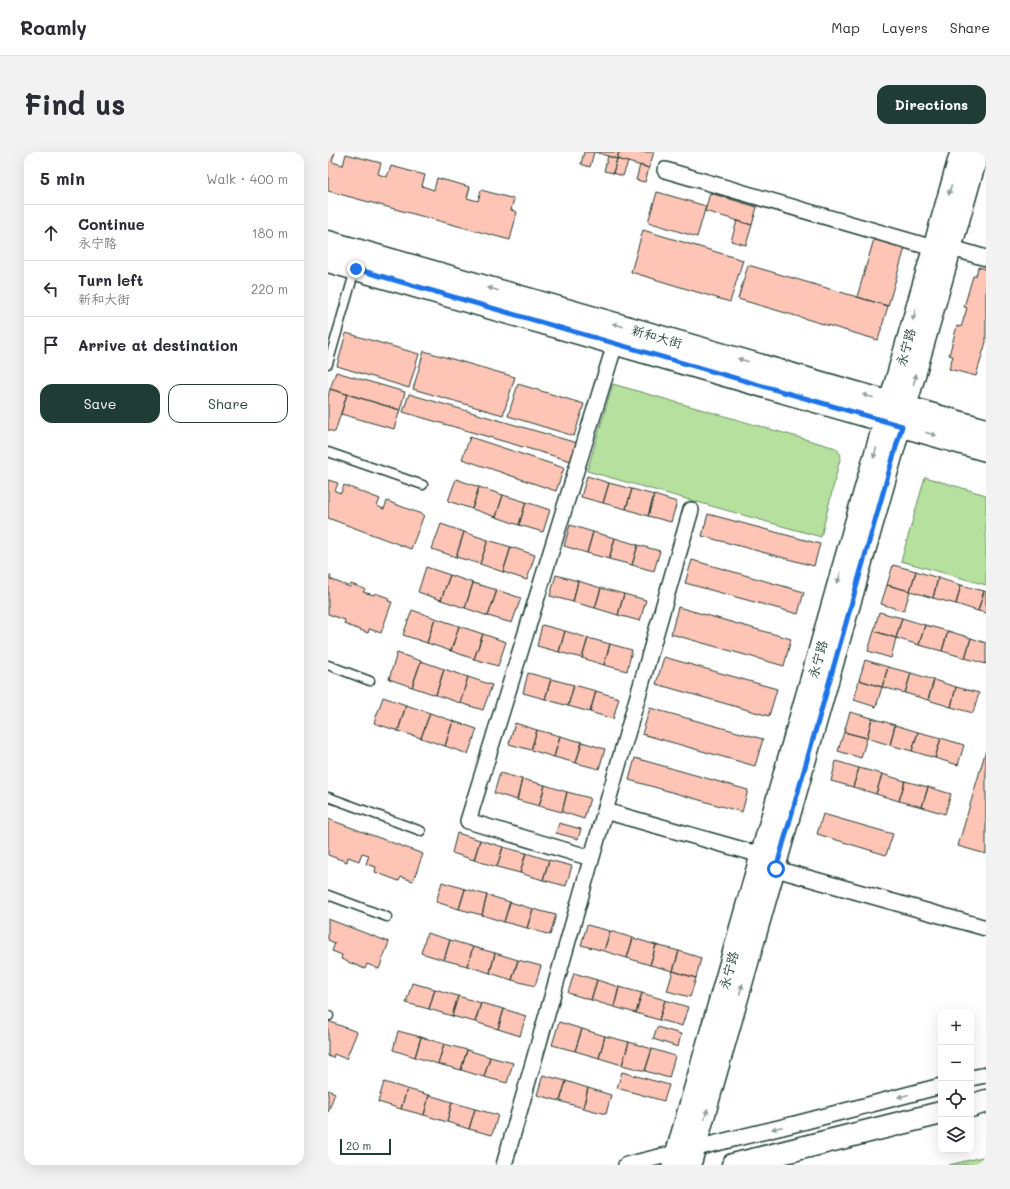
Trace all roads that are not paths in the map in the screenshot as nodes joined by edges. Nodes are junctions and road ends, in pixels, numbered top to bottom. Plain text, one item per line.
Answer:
1 (960, 152) edge
2 (979, 152) edge
3 (665, 170) dead end
4 (328, 242) edge
5 (933, 248) junction
6 (952, 248) junction
7 (986, 258) edge
8 (328, 261) edge
9 (356, 269) junction
10 (615, 344) junction
11 (328, 364) edge
12 (895, 414) junction
13 (986, 430) edge
14 (986, 450) edge
15 (328, 452) edge
16 (423, 485) dead end
17 (691, 510) dead end
18 (328, 665) edge
19 (370, 681) dead end
20 (328, 797) edge
21 (605, 811) junction
22 (421, 831) dead end
23 (761, 855) junction
24 (591, 858) junction
25 (776, 869) junction
26 (328, 895) edge
27 (386, 917) dead end
28 (986, 928) edge
29 (986, 1074) edge
30 (974, 1077) edge
31 (938, 1087) edge
32 (986, 1102) edge
33 (974, 1105) edge
34 (938, 1114) edge
35 (694, 1156) edge
36 (674, 1159) edge
37 (504, 1165) edge
38 (626, 1165) edge
39 (733, 1165) edge

1 -> 5 street, 永宁路
2 - 6 street, 永宁路
3 - 5 street
12 -> 4 main road, 新和大街
5 -> 12 street, 永宁路
6 - 7 street
12 -> 6 street, 永宁路
8 - 9 main road, 新和大街
9 - 10 main road, 新和大街
9 - 11 lane
10 - 12 main road, 新和大街
10 - 24 street
12 - 13 main road, 新和大街
12 -> 14 main road, 新和大街
12 -> 23 street, 永宁路
12 - 25 street, 永宁路
15 - 16 lane
17 - 21 street
18 - 19 lane
20 - 22 lane
21 - 23 street
21 - 24 street
23 - 36 street, 永宁路
24 - 37 street
25 - 28 street
35 -> 25 street, 永宁路
26 - 27 lane
29 - 30 street
31 -> 35 street
32 - 33 main road
34 - 39 main road
35 - 36 street
36 - 38 street

